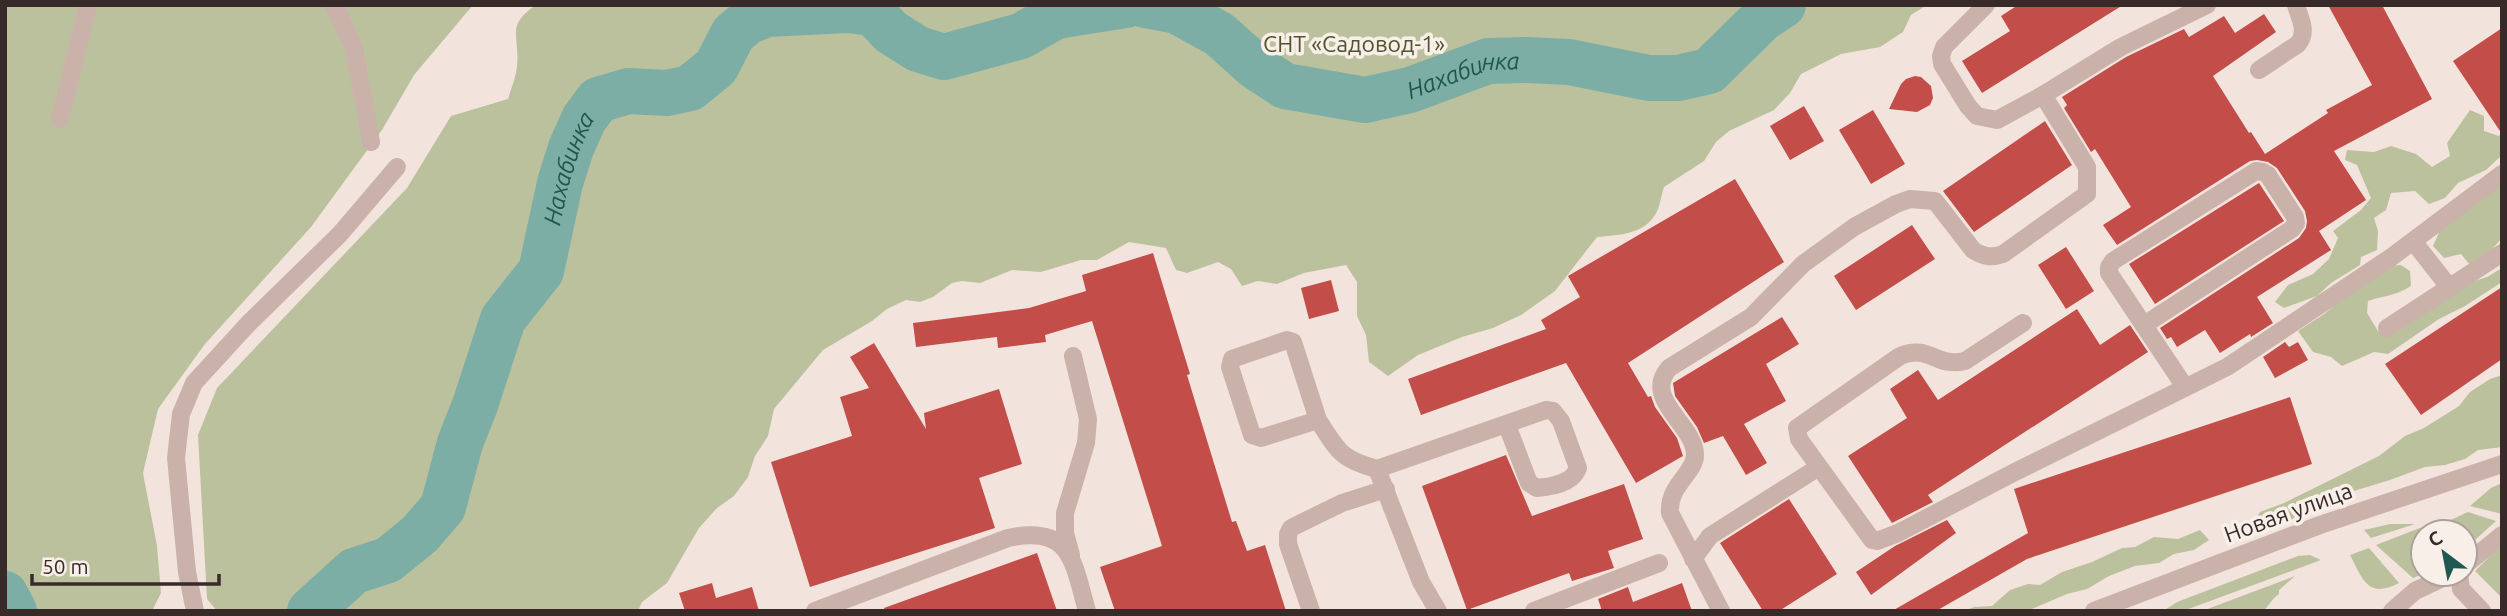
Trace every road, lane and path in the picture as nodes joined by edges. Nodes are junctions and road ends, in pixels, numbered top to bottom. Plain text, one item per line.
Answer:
1 (88, 5) edge
2 (334, 5) edge
3 (1986, 5) edge
4 (2207, 5) edge
5 (2296, 5) edge
6 (2259, 70) dead end
7 (2043, 95) junction
8 (60, 119) dead end
9 (371, 142) dead end
10 (397, 167) dead end
11 (2502, 174) edge
12 (2413, 240) junction
13 (2502, 253) edge
14 (2449, 287) junction
15 (2023, 323) dead end
16 (2144, 325) junction
17 (2387, 328) dead end
18 (1073, 356) dead end
19 (2186, 387) junction
20 (1318, 420) junction
21 (1507, 425) junction
22 (2502, 464) edge
23 (1819, 467) junction
24 (1377, 469) junction
25 (1386, 489) junction
26 (2502, 536) edge
27 (2479, 554) edge
28 (1693, 559) junction
29 (1073, 561) junction
30 (1659, 564) dead end
31 (2421, 588) edge
32 (2462, 588) edge
33 (2123, 606) edge
34 (195, 611) edge
35 (815, 611) edge
36 (1087, 611) edge
37 (1311, 611) edge
38 (1438, 611) edge
39 (1534, 611) edge
40 (1721, 611) edge
41 (2094, 611) edge
42 (2392, 611) edge
43 (2482, 611) edge

1 - 8 street
2 - 9 street
3 - 7 street
4 - 7 street
5 - 6 street
7 - 28 street
10 - 34 street
11 - 12 street
12 - 14 street
12 - 19 street
13 - 14 street
14 - 17 street
15 - 23 street
16 - 16 street
16 - 19 street
18 - 29 street
19 - 23 street
20 - 20 street
20 - 24 street
21 - 21 street
21 - 24 street
22 - 33 street, Новая улица
23 - 28 street
24 - 25 street
25 - 37 street
25 - 38 street
26 - 27 street
28 - 40 street
29 - 35 street
29 - 36 street
30 - 39 street
31 - 42 street
32 - 43 street
33 - 41 street, Новая улица

